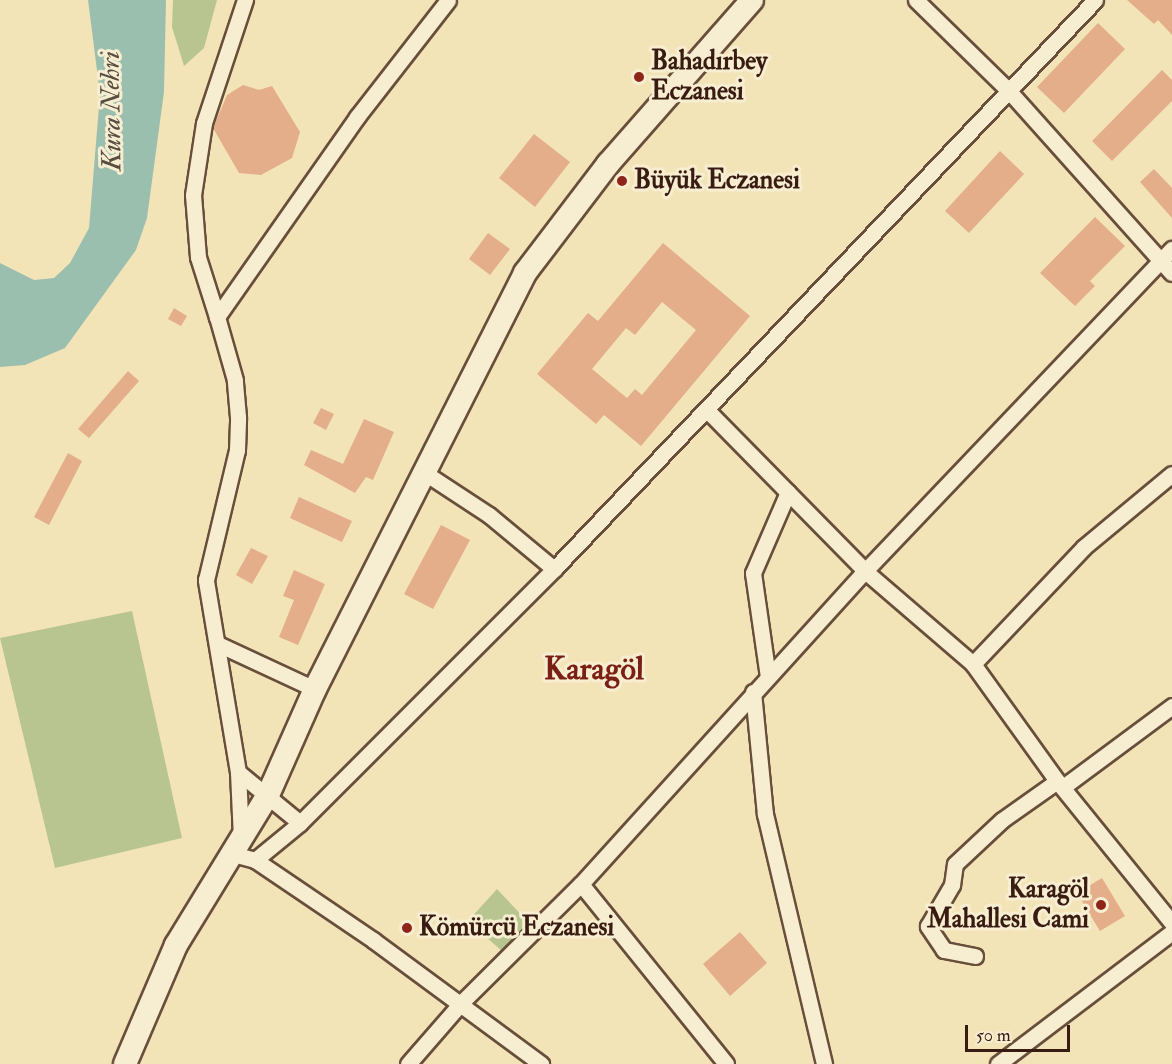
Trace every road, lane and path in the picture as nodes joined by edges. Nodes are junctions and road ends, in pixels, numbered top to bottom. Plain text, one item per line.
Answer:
1 (245, 0) edge
2 (448, 0) edge
3 (752, 0) edge
4 (916, 0) edge
5 (1095, 0) edge
6 (1009, 91) junction
7 (1172, 249) edge
8 (1159, 260) junction
9 (1172, 273) edge
10 (217, 317) junction
11 (707, 410) junction
12 (425, 473) junction
13 (1172, 474) edge
14 (788, 492) junction
15 (554, 569) junction
16 (865, 571) junction
17 (220, 645) junction
18 (973, 663) junction
19 (768, 676) junction
20 (315, 689) junction
21 (753, 692) junction
22 (1172, 706) edge
23 (238, 772) junction
24 (1060, 784) junction
25 (268, 795) junction
26 (300, 823) junction
27 (237, 846) junction
28 (255, 860) junction
29 (581, 884) junction
30 (1172, 923) edge
31 (1172, 932) edge
32 (975, 956) dead end
33 (461, 1003) junction
34 (124, 1064) edge
35 (408, 1064) edge
36 (541, 1064) edge
37 (726, 1064) edge
38 (824, 1064) edge
39 (998, 1064) edge

1 - 10 street
2 - 10 street
3 - 12 main road
4 - 6 street
5 - 6 street
6 - 8 street
6 - 11 street
7 - 8 street
8 - 9 street
8 - 16 street
10 - 17 street
11 - 14 street
11 - 15 street
12 - 15 street
12 - 20 main road
13 - 18 street
14 - 16 street
14 - 19 street
15 - 26 street
16 - 18 street
16 - 19 street
17 - 20 street
17 - 23 street
18 - 24 street
19 - 21 street
20 - 25 main road
21 - 29 street
21 - 38 street
22 - 24 street
23 - 25 street
23 - 27 street
24 - 30 street
24 - 32 street
25 - 26 street
25 - 27 main road
26 - 28 street
27 - 28 street
27 - 34 main road
28 - 33 street
29 - 33 street
29 - 37 street
31 - 39 street
33 - 35 street
33 - 36 street

